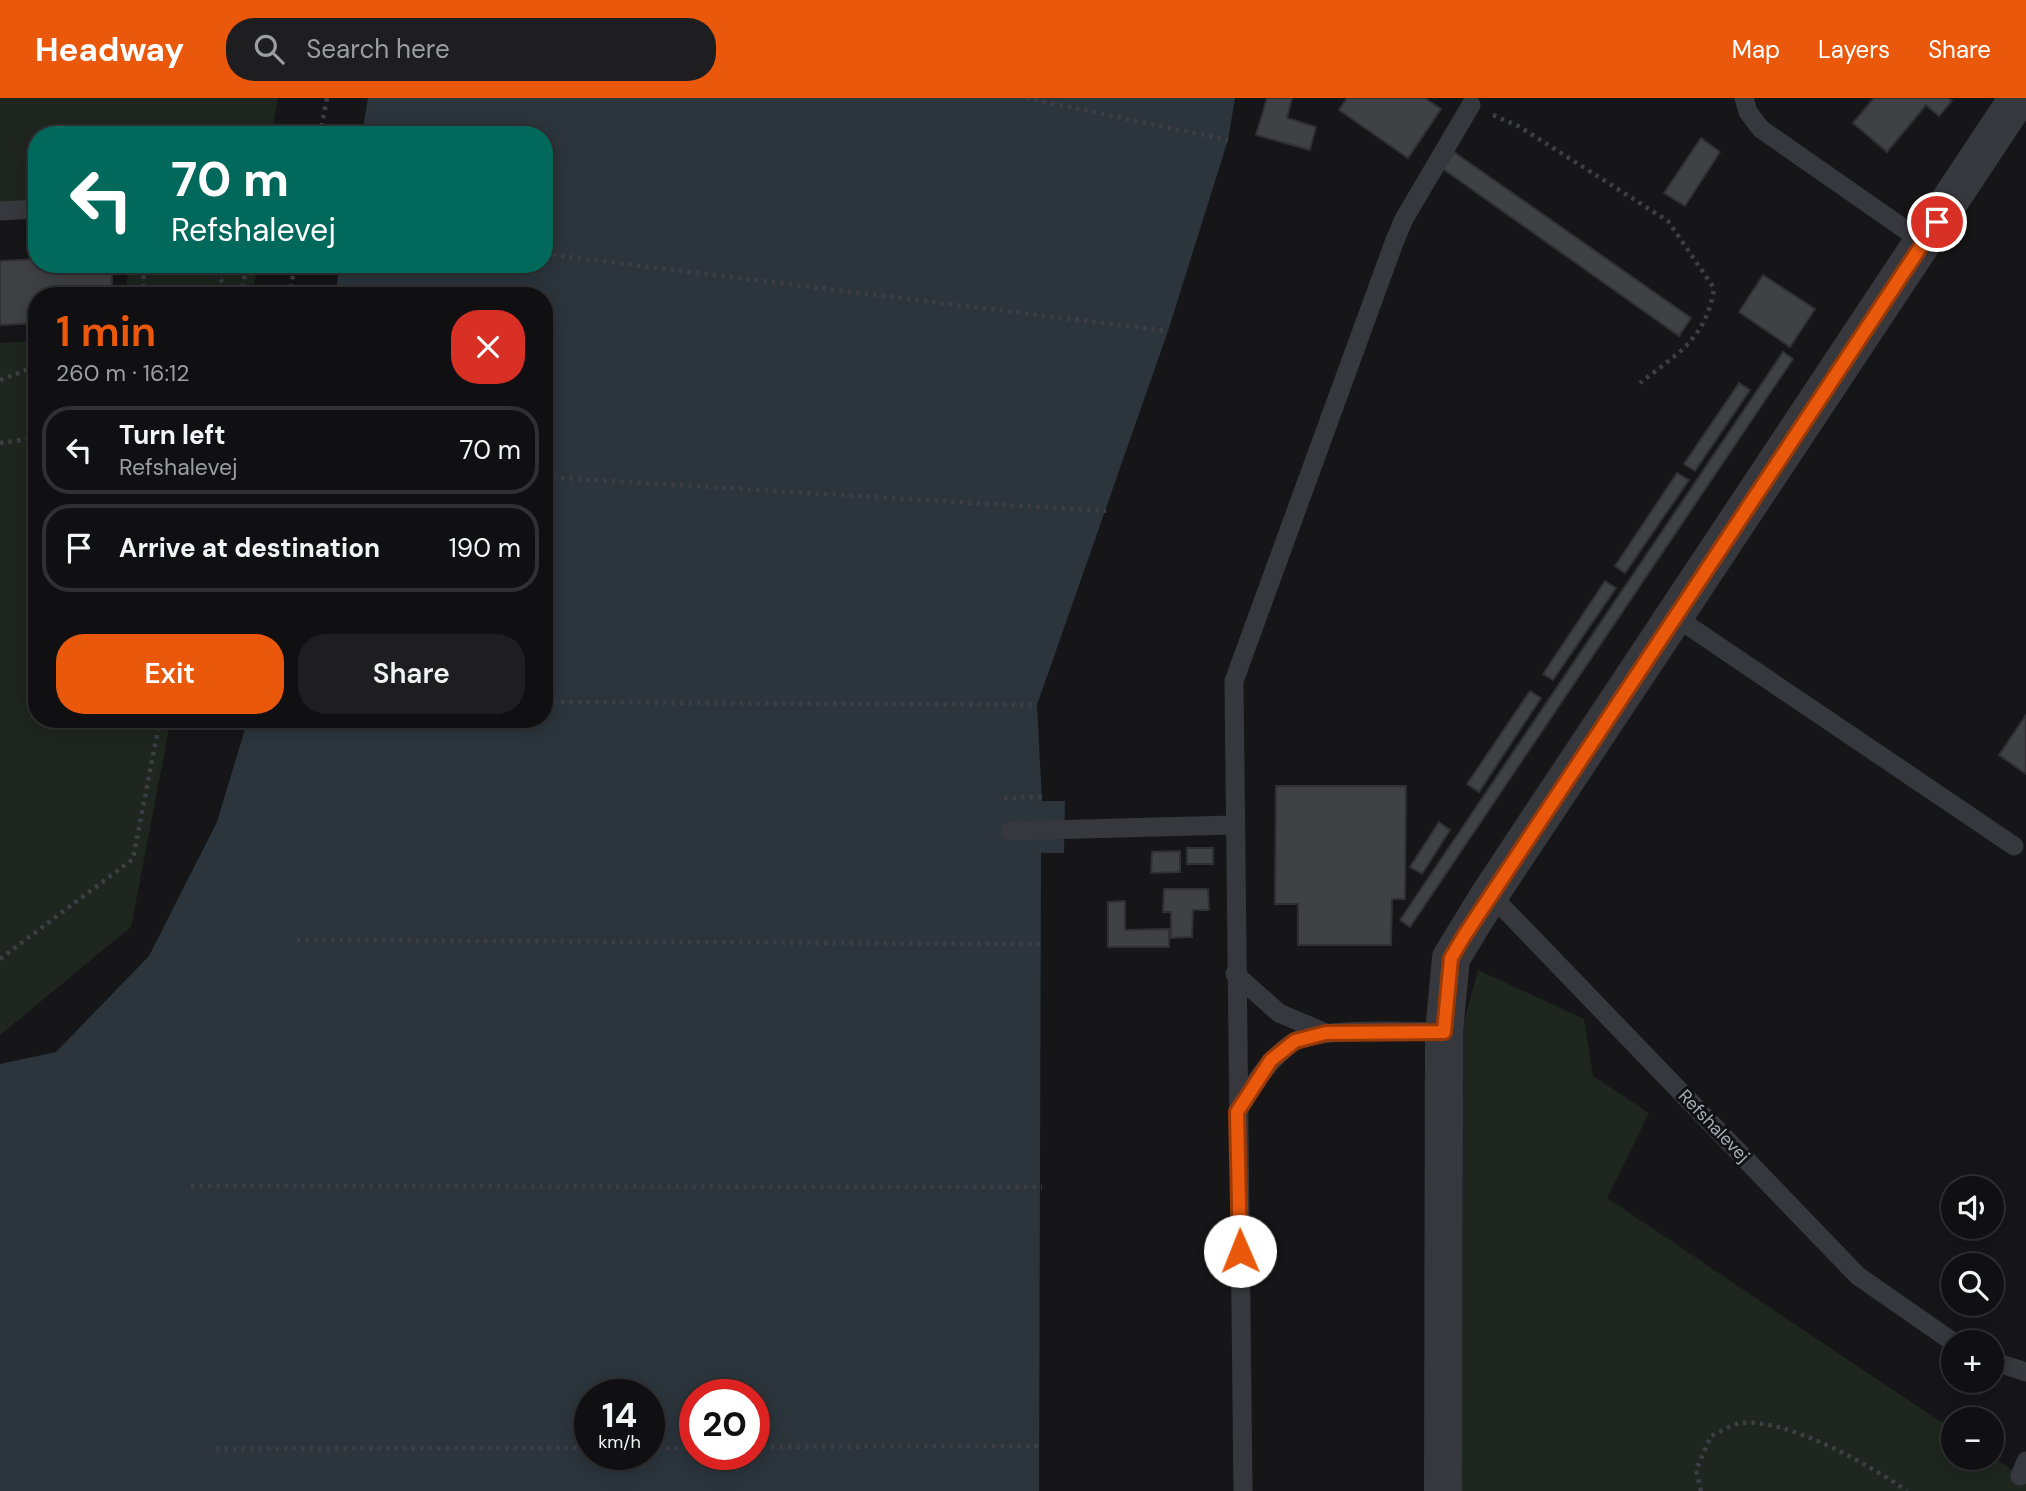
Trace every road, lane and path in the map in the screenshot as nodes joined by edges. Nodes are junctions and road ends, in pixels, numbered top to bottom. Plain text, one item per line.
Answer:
1 (327, 98) edge
2 (1026, 98) edge
3 (1744, 98) edge
4 (2018, 98) edge
5 (1471, 105) joint
6 (322, 126) edge
7 (1228, 140) dead end
8 (28, 209) edge
9 (0, 211) edge
10 (1923, 242) junction
11 (553, 255) edge
12 (1168, 331) dead end
13 (28, 369) edge
14 (0, 380) edge
15 (1640, 383) dead end
16 (28, 439) edge
17 (0, 443) edge
18 (553, 478) edge
19 (1106, 511) dead end
20 (1674, 616) junction
21 (553, 702) edge
22 (1037, 705) dead end
23 (158, 728) edge
24 (1042, 797) dead end
25 (1004, 798) dead end
26 (1233, 825) junction
27 (1010, 831) dead end
28 (2014, 846) dead end
29 (1490, 894) junction
30 (297, 940) dead end
31 (1040, 944) dead end
32 (0, 959) edge
33 (1235, 974) junction
34 (1444, 1032) junction
35 (1326, 1033) junction
36 (1237, 1112) junction
37 (191, 1186) dead end
38 (1042, 1187) dead end
39 (1941, 1334) edge
40 (2004, 1365) edge
41 (2026, 1372) edge
42 (1039, 1446) dead end
43 (770, 1447) edge
44 (574, 1448) edge
45 (216, 1449) dead end
46 (1243, 1491) edge
47 (1443, 1491) edge
48 (1701, 1491) edge
49 (1907, 1491) edge

1 - 6 path
2 - 7 path
3 - 10 lane
4 - 10 street
5 - 15 path
5 - 26 lane
8 - 9 lane
10 - 20 street
11 - 12 path
13 - 14 path
16 - 17 path
18 - 19 path
20 - 28 lane
20 - 29 street
21 - 22 path
23 - 32 path
24 - 25 path
26 - 27 lane
26 - 33 lane
29 - 34 street
29 - 39 lane, Refshalevej
30 - 31 path
33 - 35 lane
33 - 36 lane
34 - 35 lane
34 - 47 street
35 - 36 lane
36 - 46 lane
37 - 38 path
40 - 41 lane
42 - 43 path
44 - 45 path
48 - 49 path

